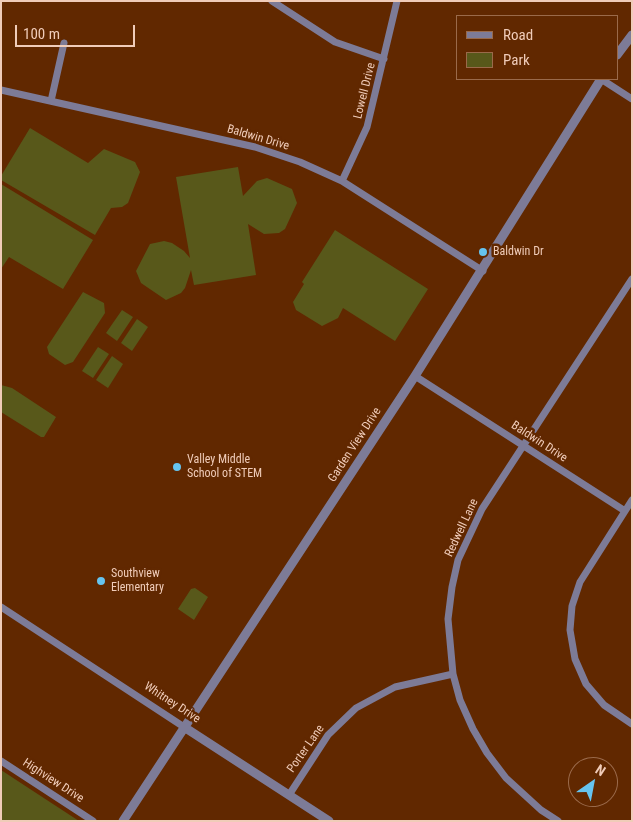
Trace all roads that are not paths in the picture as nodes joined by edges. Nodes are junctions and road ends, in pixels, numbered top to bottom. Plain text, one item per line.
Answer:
1 (272, 1) edge
2 (396, 1) edge
3 (632, 35) edge
4 (64, 42) dead end
5 (618, 55) edge
6 (384, 59) junction
7 (600, 80) edge
8 (603, 80) edge
9 (1, 90) edge
10 (632, 99) edge
11 (50, 101) junction
12 (342, 182) junction
13 (483, 271) junction
14 (632, 279) edge
15 (415, 376) junction
16 (523, 445) junction
17 (632, 500) edge
18 (624, 511) junction
19 (1, 606) edge
20 (453, 674) junction
21 (631, 723) edge
22 (184, 727) junction
23 (1, 761) edge
24 (289, 795) junction
25 (93, 821) edge
26 (122, 821) edge
27 (329, 821) edge
28 (558, 821) edge

1 - 6 street
2 - 6 street, Lowell Drive
3 - 5 street
4 - 11 street
6 - 12 street, Lowell Drive
7 - 13 street, Garden View Drive
8 - 10 street
9 - 11 street, Baldwin Drive
11 - 12 street, Baldwin Drive
12 - 13 street, Baldwin Drive
13 - 15 street, Garden View Drive
14 - 16 street, Redwell Lane
15 - 16 street, Baldwin Drive
15 - 22 street, Garden View Drive
16 - 18 street, Baldwin Drive
16 - 20 street, Redwell Lane
17 - 18 street
18 - 21 street
19 - 22 street, Whitney Drive
20 - 24 street, Porter Lane
20 - 28 street, Redwell Lane
22 - 24 street, Whitney Drive
22 - 26 street, Garden View Drive
23 - 25 street, Highview Drive
24 - 27 street, Whitney Drive

